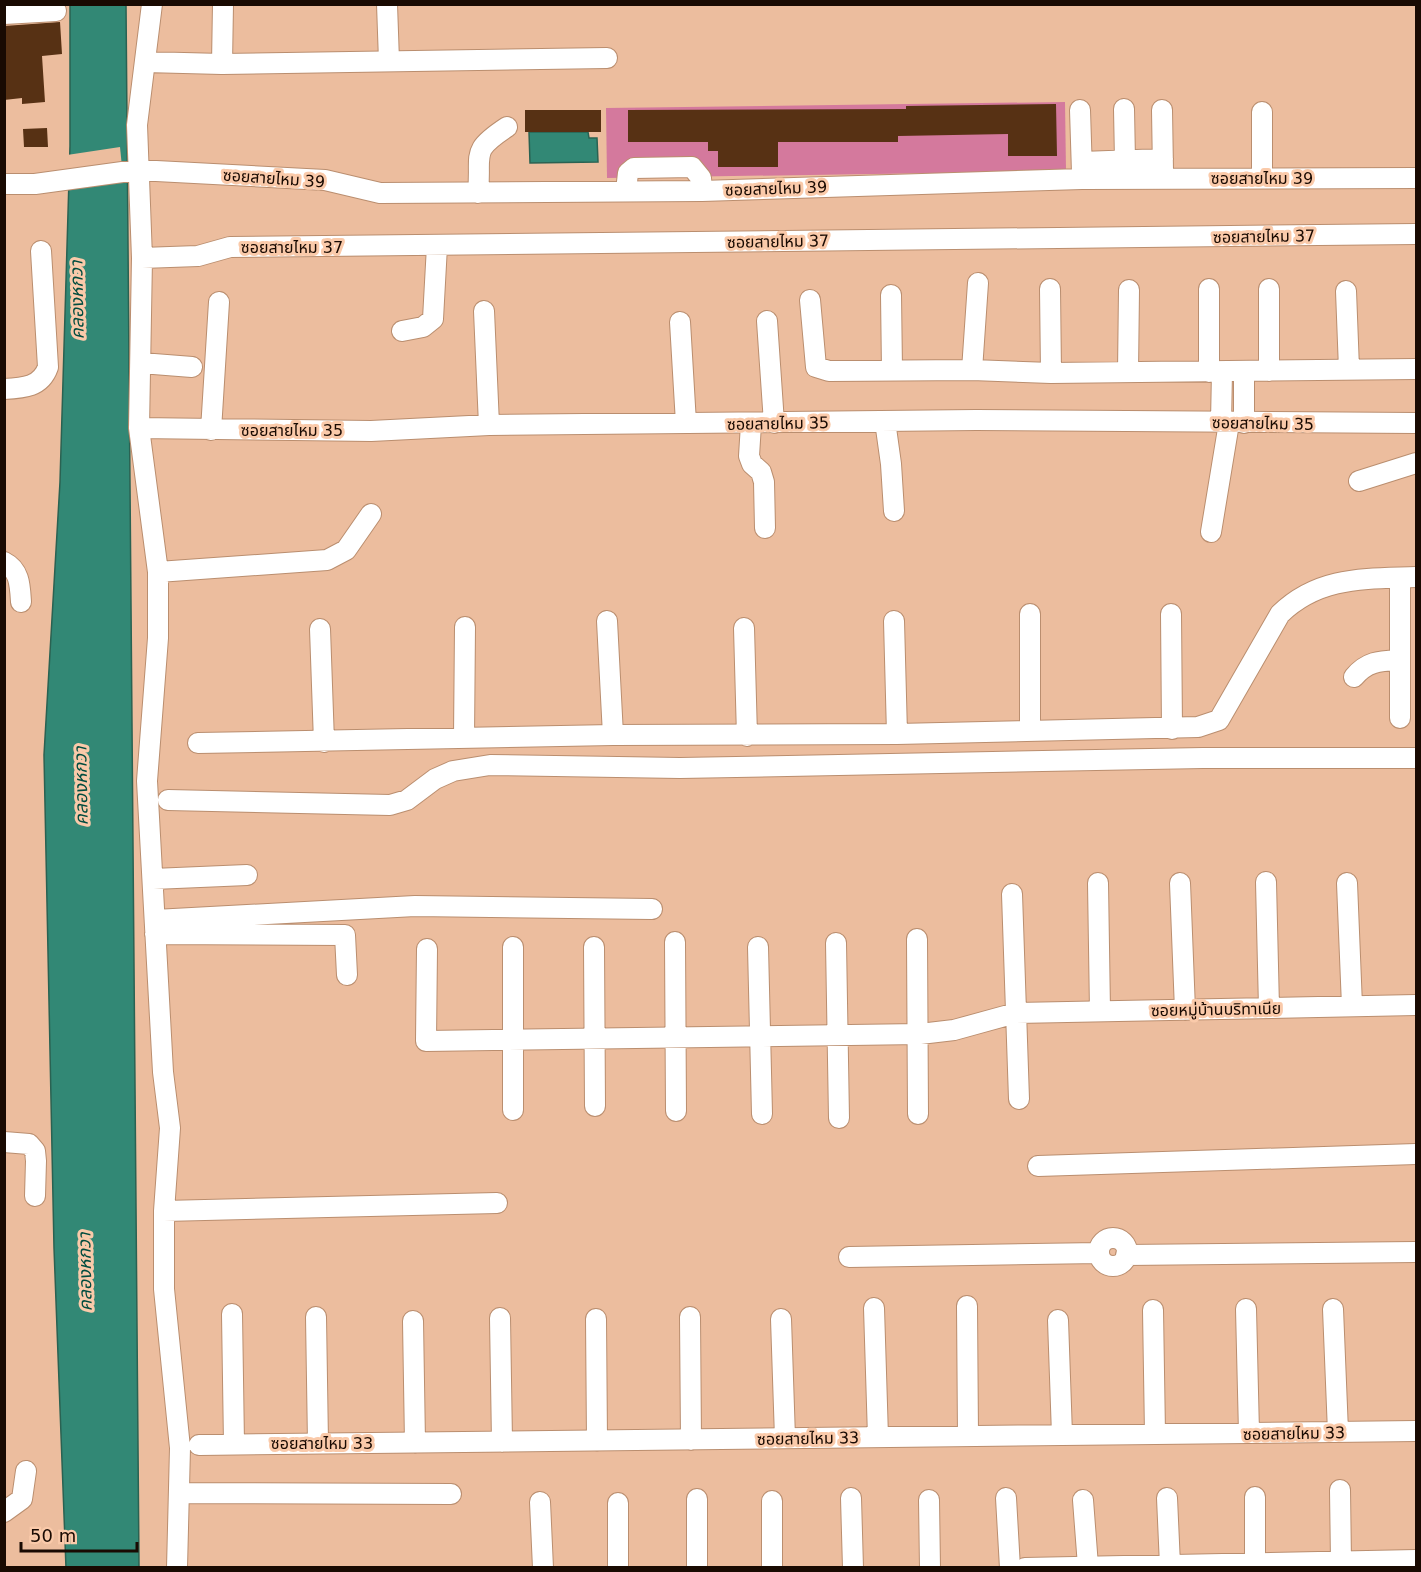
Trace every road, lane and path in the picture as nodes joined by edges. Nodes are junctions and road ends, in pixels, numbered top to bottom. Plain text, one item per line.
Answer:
1 (152, 4) edge
2 (223, 4) edge
3 (387, 4) edge
4 (56, 11) dead end
5 (4, 14) edge
6 (608, 58) dead end
7 (389, 61) junction
8 (145, 62) junction
9 (222, 64) junction
10 (1124, 109) dead end
11 (1080, 110) dead end
12 (1162, 110) dead end
13 (1262, 112) dead end
14 (507, 127) dead end
15 (1163, 159) junction
16 (1125, 161) junction
17 (133, 170) junction
18 (1082, 171) junction
19 (1262, 178) junction
20 (1416, 178) edge
21 (1163, 179) junction
22 (4, 184) edge
23 (478, 193) junction
24 (1416, 234) edge
25 (437, 246) junction
26 (41, 251) dead end
27 (142, 258) junction
28 (978, 283) dead end
29 (1050, 289) dead end
30 (1209, 289) dead end
31 (1269, 289) dead end
32 (1128, 290) dead end
33 (1346, 291) dead end
34 (891, 295) dead end
35 (810, 300) dead end
36 (219, 302) dead end
37 (484, 311) dead end
38 (766, 321) dead end
39 (680, 322) dead end
40 (402, 331) dead end
41 (141, 363) junction
42 (192, 367) dead end
43 (1349, 369) junction
44 (1416, 369) edge
45 (892, 370) junction
46 (972, 370) junction
47 (1269, 370) junction
48 (1128, 372) junction
49 (1216, 372) junction
50 (1244, 372) junction
51 (1051, 374) junction
52 (4, 389) edge
53 (885, 421) junction
54 (686, 423) junction
55 (774, 423) junction
56 (1232, 423) junction
57 (1416, 423) edge
58 (752, 424) junction
59 (489, 425) junction
60 (139, 428) junction
61 (211, 430) junction
62 (1416, 464) edge
63 (1359, 481) dead end
64 (894, 511) dead end
65 (371, 514) dead end
66 (765, 528) dead end
67 (1210, 532) dead end
68 (4, 562) edge
69 (158, 572) junction
70 (1408, 578) edge
71 (21, 602) dead end
72 (1030, 614) dead end
73 (1171, 614) dead end
74 (607, 621) dead end
75 (894, 621) dead end
76 (465, 627) dead end
77 (744, 628) dead end
78 (320, 629) dead end
79 (1400, 660) junction
80 (1354, 677) dead end
81 (1400, 718) dead end
82 (1030, 729) junction
83 (1172, 729) junction
84 (897, 734) junction
85 (613, 735) junction
86 (747, 736) junction
87 (464, 737) junction
88 (324, 742) junction
89 (198, 743) dead end
90 (1416, 758) edge
91 (168, 800) dead end
92 (247, 875) dead end
93 (153, 879) junction
94 (1266, 882) dead end
95 (1098, 883) dead end
96 (1180, 883) dead end
97 (1347, 883) dead end
98 (1012, 894) dead end
99 (652, 909) dead end
100 (155, 927) junction
101 (917, 939) dead end
102 (675, 942) dead end
103 (836, 943) dead end
104 (513, 947) dead end
105 (594, 947) dead end
106 (758, 947) dead end
107 (427, 948) dead end
108 (347, 975) dead end
109 (1416, 1005) edge
110 (1352, 1006) junction
111 (1269, 1008) junction
112 (1185, 1010) junction
113 (1100, 1011) junction
114 (1016, 1013) junction
115 (918, 1034) junction
116 (760, 1036) junction
117 (837, 1036) junction
118 (594, 1037) junction
119 (676, 1037) junction
120 (513, 1038) junction
121 (1019, 1100) dead end
122 (595, 1106) dead end
123 (513, 1110) dead end
124 (676, 1111) dead end
125 (762, 1114) dead end
126 (918, 1114) dead end
127 (839, 1118) dead end
128 (4, 1142) edge
129 (1416, 1154) edge
130 (1038, 1166) dead end
131 (35, 1196) dead end
132 (497, 1203) dead end
133 (164, 1211) junction
134 (1416, 1252) edge
135 (849, 1257) dead end
136 (967, 1306) dead end
137 (874, 1308) dead end
138 (1246, 1309) dead end
139 (1333, 1309) dead end
140 (1153, 1310) dead end
141 (232, 1314) dead end
142 (316, 1317) dead end
143 (690, 1317) dead end
144 (500, 1318) dead end
145 (596, 1319) dead end
146 (781, 1319) dead end
147 (1058, 1320) dead end
148 (413, 1321) dead end
149 (1416, 1431) edge
150 (1338, 1432) junction
151 (1249, 1433) junction
152 (1155, 1434) junction
153 (1062, 1435) junction
154 (968, 1436) junction
155 (878, 1437) junction
156 (785, 1438) junction
157 (691, 1440) junction
158 (597, 1441) junction
159 (502, 1442) junction
160 (318, 1443) junction
161 (415, 1443) junction
162 (234, 1444) junction
163 (199, 1445) dead end
164 (26, 1471) dead end
165 (1340, 1490) dead end
166 (180, 1493) junction
167 (451, 1494) dead end
168 (1255, 1497) dead end
169 (852, 1498) dead end
170 (1006, 1498) dead end
171 (1167, 1498) dead end
172 (697, 1499) dead end
173 (929, 1500) dead end
174 (1083, 1500) dead end
175 (772, 1501) dead end
176 (540, 1502) dead end
177 (618, 1503) dead end
178 (4, 1512) edge
179 (1416, 1560) edge
180 (1341, 1562) junction
181 (1255, 1563) junction
182 (1170, 1565) junction
183 (1088, 1566) edge
184 (177, 1568) edge
185 (543, 1568) edge
186 (618, 1568) edge
187 (697, 1568) edge
188 (772, 1568) edge
189 (853, 1568) edge
190 (930, 1568) edge
191 (1010, 1568) edge
192 (1025, 1568) edge

1 - 8 street
2 - 9 street
3 - 7 street
4 - 5 street
6 - 7 street
7 - 9 street
8 - 9 street
8 - 17 street
10 - 16 street
11 - 18 street
12 - 15 street
13 - 19 street
14 - 23 street
15 - 16 street
15 - 21 street
16 - 18 street
17 - 22 street, ซอยสายไหม 39
17 - 23 street, ซอยสายไหม 39
17 - 27 street
18 - 21 street, ซอยสายไหม 39
18 - 23 street, ซอยสายไหม 39
19 - 20 street, ซอยสายไหม 39
19 - 21 street, ซอยสายไหม 39
24 - 25 street, ซอยสายไหม 37
25 - 27 street, ซอยสายไหม 37
25 - 40 street
26 - 52 street
27 - 41 street
28 - 46 street
29 - 51 street
30 - 49 street
31 - 47 street
32 - 48 street
33 - 43 street
34 - 45 street
35 - 45 street
36 - 61 street
37 - 59 street
38 - 55 street
39 - 54 street
41 - 42 street
41 - 60 street
43 - 44 street
43 - 47 street
45 - 46 street
46 - 51 street
47 - 50 street
48 - 49 street
48 - 51 street
49 - 50 street
49 - 56 street
50 - 56 street
53 - 55 street, ซอยสายไหม 35
53 - 56 street, ซอยสายไหม 35
53 - 64 street
54 - 58 street, ซอยสายไหม 35
54 - 59 street, ซอยสายไหม 35
55 - 58 street, ซอยสายไหม 35
56 - 57 street, ซอยสายไหม 35
56 - 67 street
58 - 66 street
59 - 61 street, ซอยสายไหม 35
60 - 61 street, ซอยสายไหม 35
60 - 69 street
62 - 63 street
65 - 69 street
68 - 71 street
69 - 93 street
70 - 79 street
70 - 83 street
72 - 82 street
73 - 83 street
74 - 85 street
75 - 84 street
76 - 87 street
77 - 86 street
78 - 88 street
79 - 80 street
79 - 81 street
82 - 83 street
82 - 84 street
84 - 86 street
85 - 86 street
85 - 87 street
87 - 88 street
88 - 89 street
90 - 91 street
92 - 93 street
93 - 100 street
94 - 111 street
95 - 113 street
96 - 112 street
97 - 110 street
98 - 114 street
99 - 100 street
100 - 108 street
100 - 133 street
101 - 115 street
102 - 119 street
103 - 117 street
104 - 120 street
105 - 118 street
106 - 116 street
107 - 120 street, ซอยหมู่บ้านบริทาเนีย
109 - 110 street, ซอยหมู่บ้านบริทาเนีย
110 - 111 street, ซอยหมู่บ้านบริทาเนีย
111 - 112 street, ซอยหมู่บ้านบริทาเนีย
112 - 113 street, ซอยหมู่บ้านบริทาเนีย
113 - 114 street, ซอยหมู่บ้านบริทาเนีย
114 - 115 street, ซอยหมู่บ้านบริทาเนีย
114 - 121 street
115 - 117 street, ซอยหมู่บ้านบริทาเนีย
115 - 126 street
116 - 117 street, ซอยหมู่บ้านบริทาเนีย
116 - 119 street, ซอยหมู่บ้านบริทาเนีย
116 - 125 street
117 - 127 street
118 - 119 street, ซอยหมู่บ้านบริทาเนีย
118 - 120 street, ซอยหมู่บ้านบริทาเนีย
118 - 122 street
119 - 124 street
120 - 123 street
128 - 131 street
129 - 130 street
132 - 133 street
133 - 166 street
134 - 135 street
136 - 154 street
137 - 155 street
138 - 151 street
139 - 150 street
140 - 152 street
141 - 162 street
142 - 160 street
143 - 157 street
144 - 159 street
145 - 158 street
146 - 156 street
147 - 153 street
148 - 161 street
149 - 150 street, ซอยสายไหม 33
150 - 151 street, ซอยสายไหม 33
151 - 152 street, ซอยสายไหม 33
152 - 153 street, ซอยสายไหม 33
153 - 154 street, ซอยสายไหม 33
154 - 155 street, ซอยสายไหม 33
155 - 156 street, ซอยสายไหม 33
156 - 157 street, ซอยสายไหม 33
157 - 158 street, ซอยสายไหม 33
158 - 159 street, ซอยสายไหม 33
159 - 161 street, ซอยสายไหม 33
160 - 161 street, ซอยสายไหม 33
160 - 162 street, ซอยสายไหม 33
162 - 163 street, ซอยสายไหม 33
164 - 178 street
165 - 180 street
166 - 167 street
166 - 184 street
168 - 181 street
169 - 189 street
170 - 191 street
171 - 182 street
172 - 187 street
173 - 190 street
174 - 183 street
175 - 188 street
176 - 185 street
177 - 186 street
179 - 180 street
180 - 181 street
181 - 182 street
182 - 183 street
183 - 192 street

